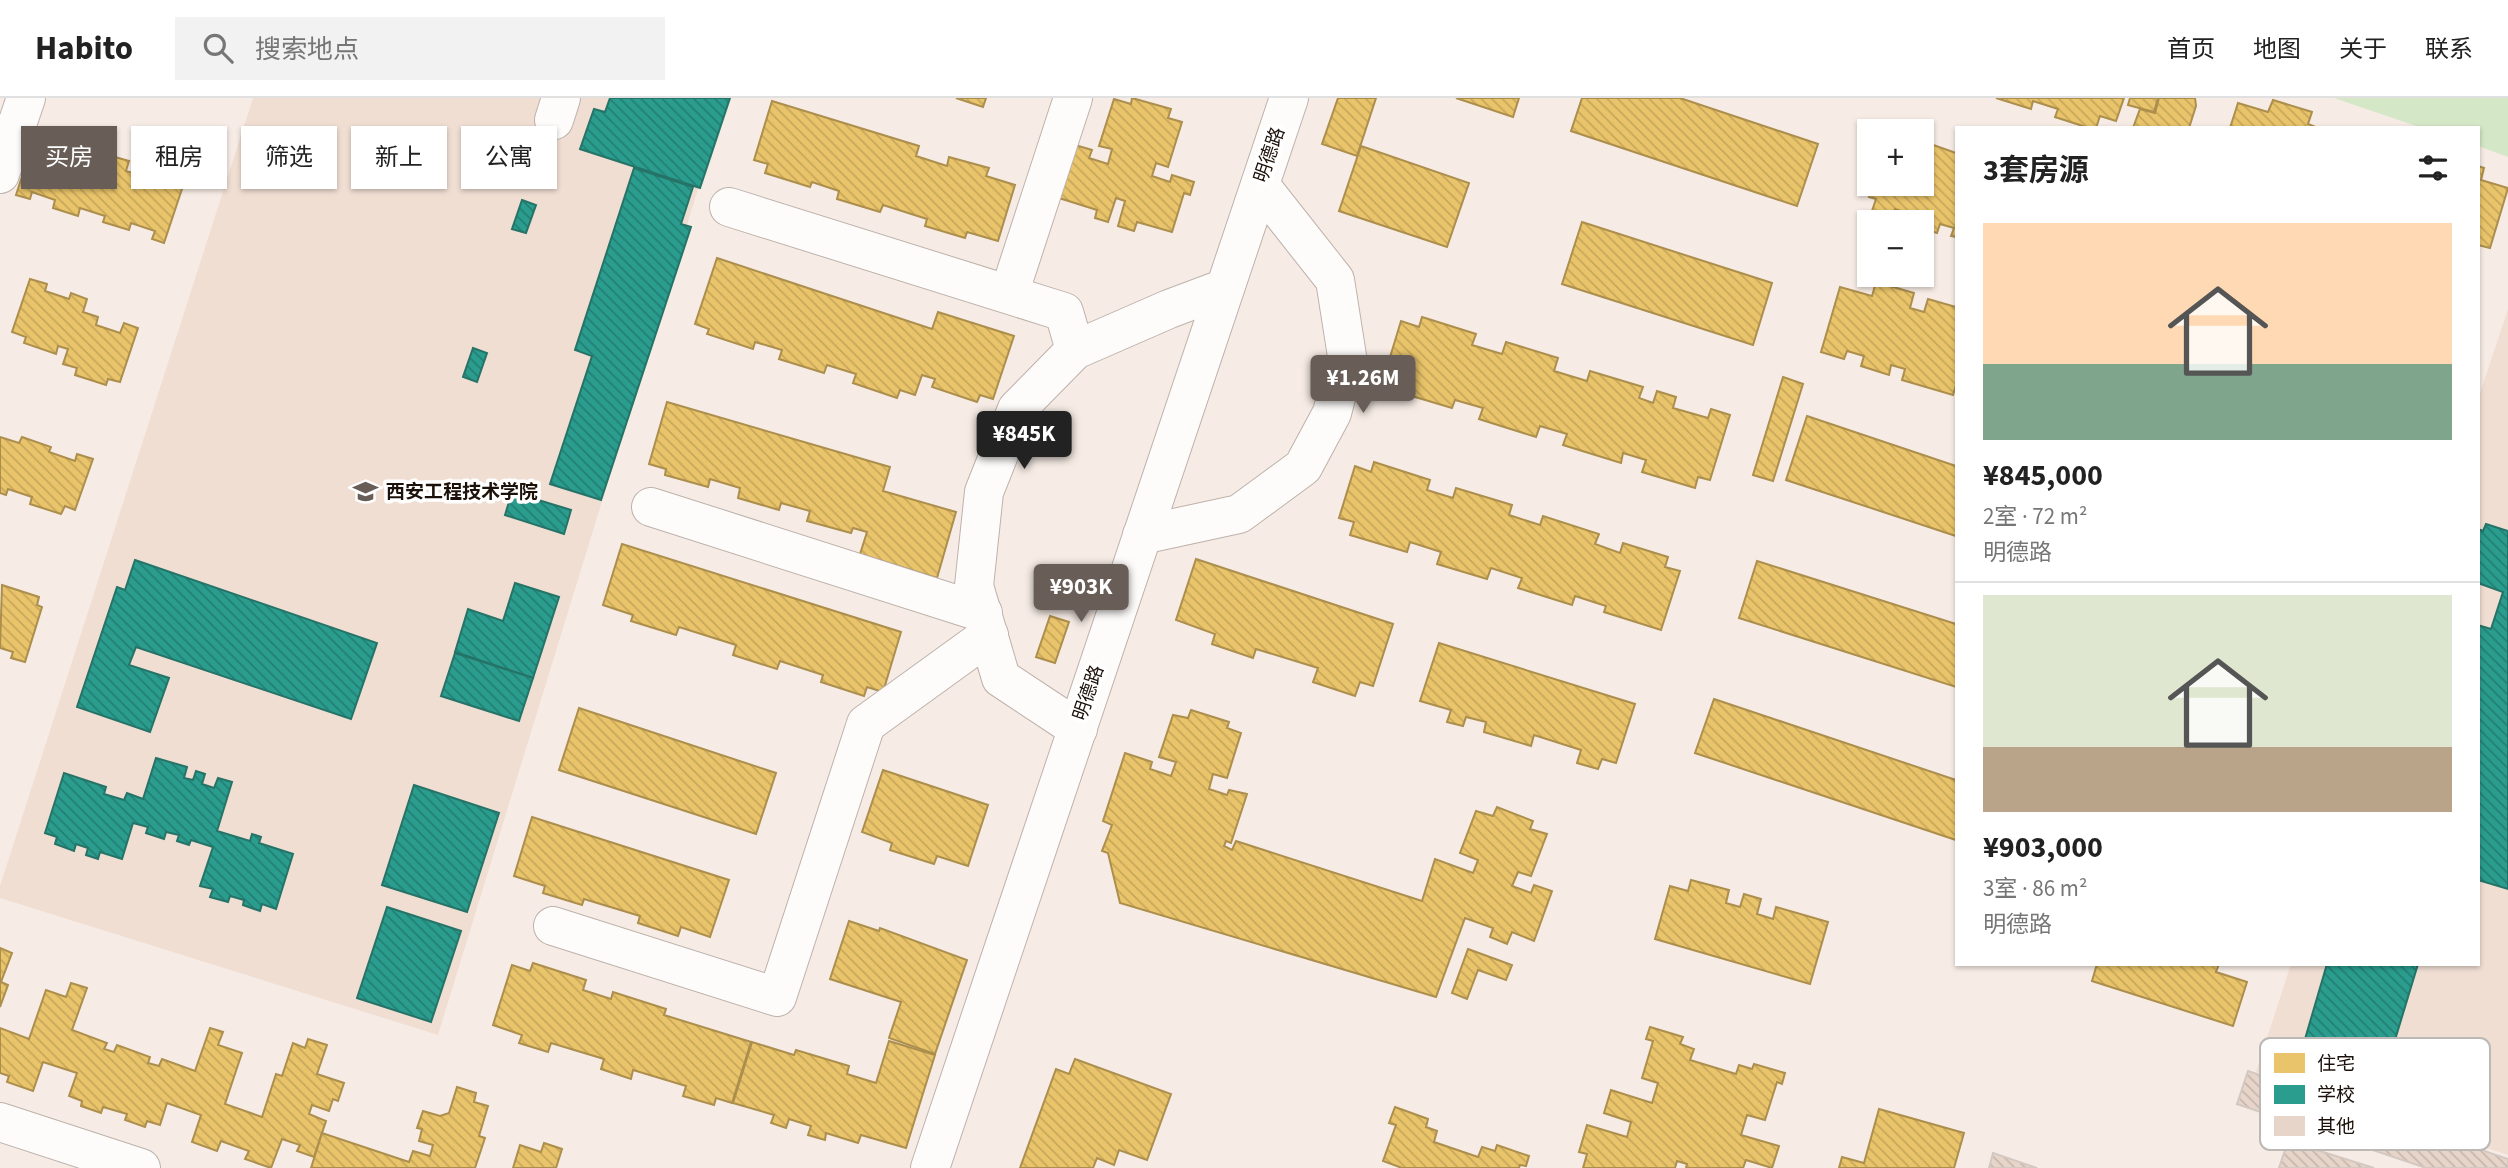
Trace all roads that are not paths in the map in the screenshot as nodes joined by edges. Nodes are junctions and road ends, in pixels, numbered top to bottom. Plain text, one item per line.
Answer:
1 (26, 98) edge
2 (1073, 98) edge
3 (1289, 98) edge
4 (0, 174) edge
5 (1260, 185) junction
6 (729, 207) dead end
7 (1225, 288) junction
8 (1009, 294) junction
9 (1075, 350) junction
10 (650, 507) dead end
11 (1142, 535) junction
12 (986, 624) junction
13 (1077, 729) junction
14 (553, 926) dead end
15 (0, 1122) edge
16 (141, 1168) edge
17 (930, 1168) edge

1 - 4 street
2 - 8 street
3 - 5 street, 明德路
5 - 7 street, 明德路
5 - 11 street
6 - 8 street
7 - 9 street
7 - 11 street, 明德路
8 - 9 street
9 - 12 street
10 - 12 street
11 - 13 street, 明德路
12 - 13 street
12 - 14 street
13 - 17 street, 明德路
15 - 16 street

